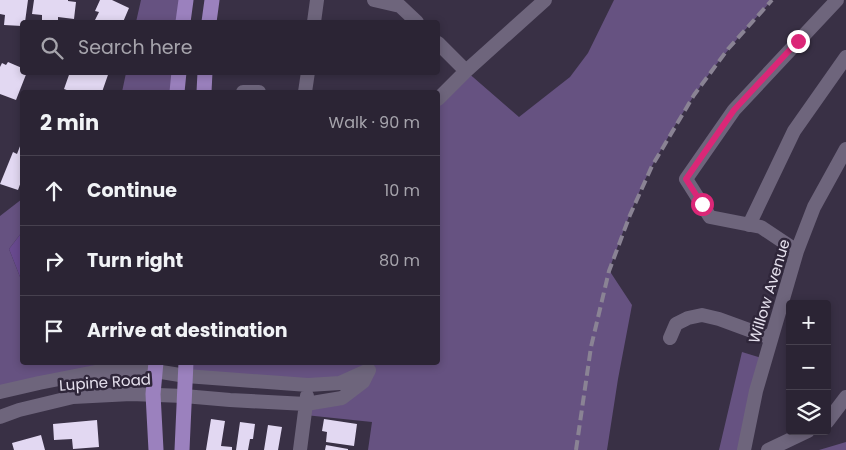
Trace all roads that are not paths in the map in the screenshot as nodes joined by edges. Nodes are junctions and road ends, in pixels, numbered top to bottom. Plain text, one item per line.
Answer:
1 (186, 0) edge
2 (212, 0) edge
3 (317, 0) edge
4 (374, 0) edge
5 (545, 0) edge
6 (837, 0) edge
7 (183, 20) edge
8 (210, 20) edge
9 (314, 20) edge
10 (415, 20) edge
11 (440, 45) edge
12 (846, 57) edge
13 (466, 71) junction
14 (179, 75) edge
15 (205, 75) edge
16 (308, 75) edge
17 (177, 90) edge
18 (204, 90) edge
19 (305, 90) edge
20 (440, 97) edge
21 (846, 149) edge
22 (749, 224) junction
23 (797, 251) junction
24 (670, 338) dead end
25 (771, 338) junction
26 (371, 366) edge
27 (156, 367) edge
28 (186, 369) edge
29 (308, 385) junction
30 (0, 392) edge
31 (153, 394) junction
32 (184, 396) junction
33 (846, 397) edge
34 (306, 404) junction
35 (0, 417) edge
36 (831, 417) edge
37 (800, 435) edge
38 (156, 450) edge
39 (182, 450) edge
40 (300, 450) edge
41 (744, 450) edge
42 (768, 450) edge

1 - 7 main road
2 - 8 main road
3 - 9 street
4 - 10 street
5 - 13 street
6 - 22 street
11 - 13 street
12 - 22 street
13 - 20 street
14 - 17 main road
15 - 18 main road
16 - 19 street
21 - 23 street, Willow Avenue
22 - 23 street
23 - 25 street, Willow Avenue
24 - 25 street
25 - 41 street, Willow Avenue
26 - 29 street, Lupine Road
26 - 34 street, Lupine Road
27 - 28 street, Lupine Road
27 - 30 street, Lupine Road
27 - 31 main road
28 - 29 street, Lupine Road
28 - 32 main road
29 - 34 street
31 - 32 street, Lupine Road
31 - 35 street, Lupine Road
31 - 38 main road
32 - 34 street, Lupine Road
32 - 39 main road
33 - 36 street
34 - 40 street
37 - 42 street

